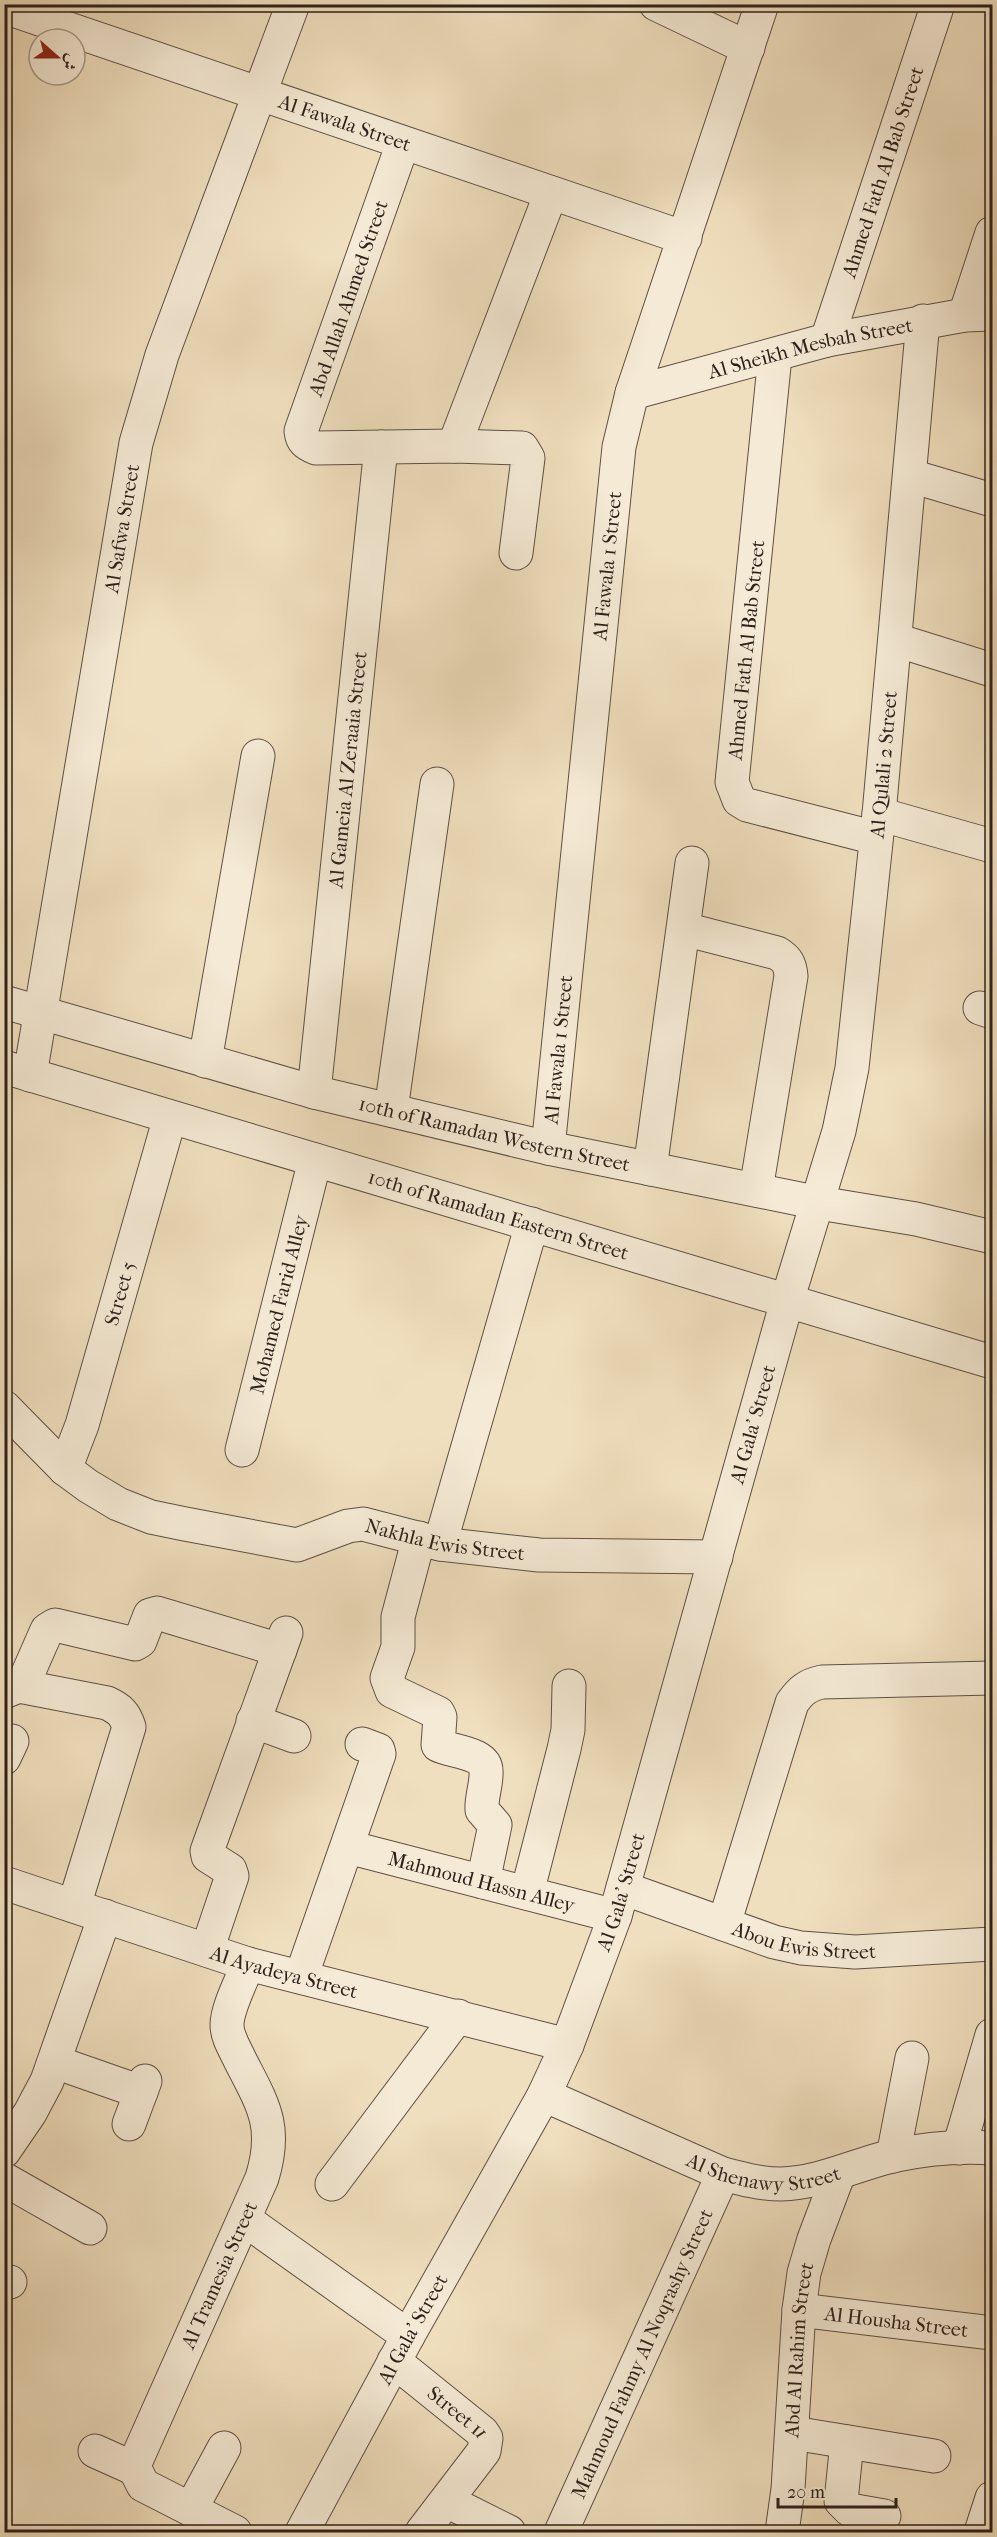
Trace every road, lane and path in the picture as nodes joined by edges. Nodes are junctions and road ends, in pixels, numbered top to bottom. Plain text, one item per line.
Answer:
1 (293, 4) edge
2 (656, 4) edge
3 (762, 4) edge
4 (938, 4) edge
5 (4, 7) edge
6 (748, 48) junction
7 (259, 94) junction
8 (403, 143) junction
9 (551, 193) junction
10 (993, 233) edge
11 (686, 238) junction
12 (979, 314) edge
13 (923, 321) junction
14 (827, 340) junction
15 (775, 356) junction
16 (632, 393) junction
17 (454, 446) junction
18 (381, 447) junction
19 (911, 476) junction
20 (993, 500) edge
21 (516, 553) dead end
22 (896, 640) junction
23 (993, 670) edge
24 (258, 756) dead end
25 (437, 784) dead end
26 (878, 826) junction
27 (993, 846) edge
28 (692, 863) dead end
29 (684, 929) junction
30 (4, 1002) edge
31 (39, 1013) junction
32 (205, 1060) junction
33 (17, 1071) edge
34 (314, 1092) junction
35 (391, 1110) junction
36 (171, 1117) junction
37 (548, 1148) junction
38 (315, 1160) junction
39 (650, 1169) junction
40 (756, 1190) junction
41 (819, 1203) junction
42 (532, 1224) junction
43 (993, 1237) edge
44 (787, 1301) junction
45 (993, 1362) edge
46 (4, 1407) edge
47 (242, 1450) dead end
48 (65, 1469) junction
49 (429, 1541) junction
50 (716, 1557) junction
51 (993, 1678) edge
52 (569, 1686) dead end
53 (12, 1689) edge
54 (253, 1721) junction
55 (294, 1736) dead end
56 (362, 1744) dead end
57 (348, 1847) junction
58 (483, 1882) junction
59 (4, 1883) edge
60 (527, 1893) junction
61 (619, 1902) junction
62 (74, 1906) junction
63 (105, 1916) junction
64 (724, 1924) junction
65 (993, 1944) edge
66 (207, 1950) junction
67 (248, 1964) junction
68 (301, 1977) junction
69 (458, 2016) junction
70 (993, 2035) edge
71 (567, 2045) junction
72 (912, 2058) dead end
73 (55, 2062) junction
74 (544, 2095) junction
75 (129, 2124) dead end
76 (958, 2148) junction
77 (993, 2148) edge
78 (4, 2151) edge
79 (893, 2156) junction
80 (839, 2173) junction
81 (723, 2174) junction
82 (4, 2179) edge
83 (332, 2184) dead end
84 (244, 2220) junction
85 (90, 2228) dead end
86 (799, 2310) junction
87 (993, 2333) edge
88 (401, 2349) junction
89 (793, 2433) junction
90 (847, 2442) junction
91 (224, 2448) dead end
92 (94, 2451) dead end
93 (934, 2456) dead end
94 (135, 2469) junction
95 (992, 2498) edge
96 (447, 2501) junction
97 (191, 2509) junction
98 (884, 2516) dead end
99 (235, 2532) edge
100 (302, 2532) edge
101 (422, 2532) edge
102 (509, 2532) edge
103 (561, 2532) edge
104 (782, 2532) edge
105 (981, 2532) edge

1 - 7 street, Al Safwa Street
2 - 6 street
3 - 6 street, Al Fawala 1 Street
4 - 14 street, Ahmed Fath Al Bab Street
5 - 7 street, Al Fawala Street
6 - 11 street, Al Fawala 1 Street
7 - 8 street, Al Fawala Street
7 - 31 street, Al Safwa Street
8 - 9 street, Al Fawala Street
8 - 18 street, Abd Allah Ahmed Street
9 - 11 street, Al Fawala Street
9 - 17 street
10 - 12 street
11 - 16 street, Al Fawala 1 Street
12 - 13 street, Al Sheikh Mesbah Street
13 - 14 street, Al Sheikh Mesbah Street
13 - 19 street, Al Qulali 2 Street
14 - 15 street, Al Sheikh Mesbah Street
15 - 16 street, Al Sheikh Mesbah Street
15 - 26 street, Ahmed Fath Al Bab Street
16 - 37 street, Al Fawala 1 Street
17 - 18 street
17 - 21 street
18 - 34 street, Al Gameia Al Zeraaia Street
19 - 20 street
19 - 22 street, Al Qulali 2 Street
22 - 23 street
22 - 26 street, Al Qulali 2 Street
24 - 32 street
25 - 35 street
26 - 27 street
26 - 41 street, Al Qulali 2 Street
28 - 29 street
29 - 39 street
29 - 40 street
30 - 31 street, 10th of Ramadan Western Street
31 - 32 street, 10th of Ramadan Western Street
31 - 33 street, Al Safwa Street
32 - 34 street, 10th of Ramadan Western Street
33 - 36 street, 10th of Ramadan Eastern Street
34 - 35 street, 10th of Ramadan Western Street
35 - 37 street, 10th of Ramadan Western Street
36 - 38 street, 10th of Ramadan Eastern Street
36 - 48 street, Street 5
37 - 39 street, 10th of Ramadan Western Street
38 - 42 street, 10th of Ramadan Eastern Street
38 - 47 street, Mohamed Farid Alley
39 - 40 street, 10th of Ramadan Western Street
40 - 41 street, 10th of Ramadan Western Street
41 - 43 street, 10th of Ramadan Western Street
41 - 44 street, Al Gala' Street
42 - 44 street, 10th of Ramadan Eastern Street
42 - 49 street
44 - 45 street, 10th of Ramadan Eastern Street
44 - 50 street, Al Gala' Street
46 - 48 street, Nakhla Ewis Street
48 - 49 street, Nakhla Ewis Street
49 - 50 street, Nakhla Ewis Street
49 - 58 street
50 - 61 street, Al Gala' Street
51 - 64 street
52 - 60 street
53 - 54 street
53 - 62 street
54 - 55 street
54 - 66 street
56 - 57 street
57 - 58 street, Mahmoud Hassn Alley
57 - 68 street
58 - 60 street, Mahmoud Hassn Alley
59 - 62 street, Al Ayadeya Street
60 - 61 street, Mahmoud Hassn Alley
61 - 64 street, Abou Ewis Street
61 - 71 street, Al Gala' Street
62 - 63 street, Al Ayadeya Street
63 - 66 street, Al Ayadeya Street
63 - 73 street
64 - 65 street, Abou Ewis Street
66 - 67 street, Al Ayadeya Street
67 - 68 street, Al Ayadeya Street
67 - 84 street, Al Tramesia Street
68 - 69 street, Al Ayadeya Street
69 - 71 street, Al Ayadeya Street
69 - 83 street
70 - 76 street
71 - 74 street, Al Gala' Street
72 - 79 street
73 - 75 street
73 - 78 street
74 - 81 street, Al Shenawy Street
74 - 88 street, Al Gala' Street
76 - 77 street, Al Shenawy Street
76 - 79 street, Al Shenawy Street
79 - 80 street, Al Shenawy Street
80 - 81 street, Al Shenawy Street
80 - 86 street, Abd Al Rahim Street
81 - 103 street, Mahmoud Fahmy Al Noqrashy Street
82 - 85 street
84 - 88 street
84 - 94 street, Al Tramesia Street
86 - 87 street, Al Housha Street
86 - 89 street, Abd Al Rahim Street
88 - 96 street, Street 11
88 - 100 street, Al Gala' Street
89 - 90 street
89 - 104 street, Abd Al Rahim Street
90 - 93 street
90 - 98 street
91 - 97 street
92 - 94 street
94 - 97 street
95 - 105 street
96 - 101 street, Street 11
96 - 102 street
97 - 99 street

